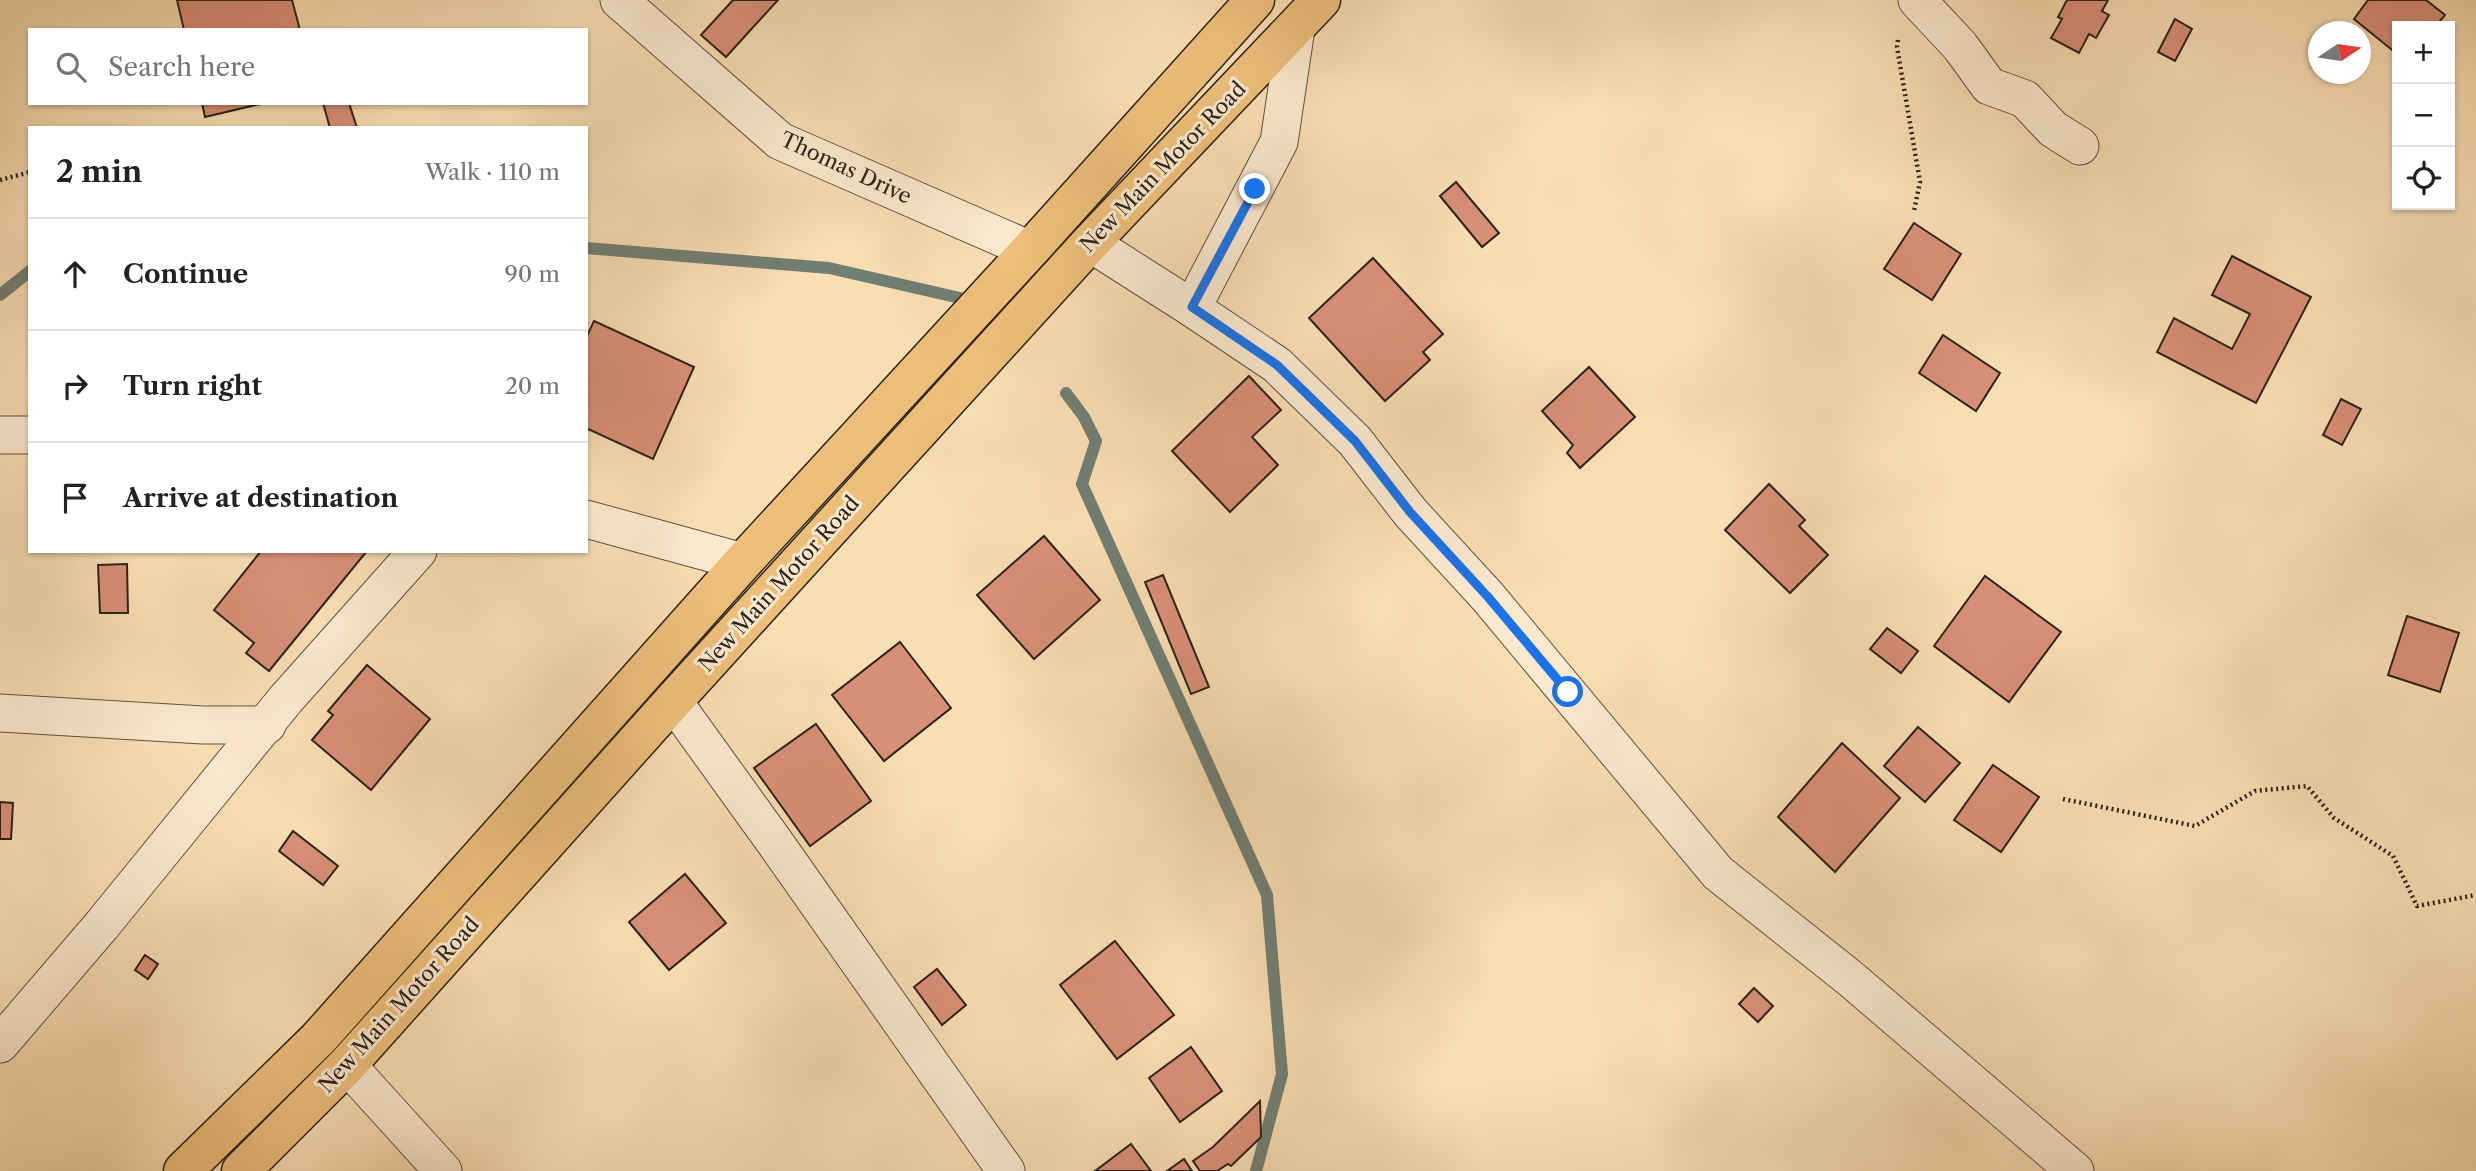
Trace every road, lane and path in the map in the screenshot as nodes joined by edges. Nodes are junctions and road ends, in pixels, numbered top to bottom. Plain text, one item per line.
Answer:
1 (620, 0) edge
2 (1255, 0) edge
3 (1321, 0) edge
4 (1917, 0) edge
5 (1296, 28) junction
6 (1897, 47) dead end
7 (2080, 146) dead end
8 (28, 173) edge
9 (0, 180) edge
10 (1914, 211) dead end
11 (1090, 243) junction
12 (1030, 250) junction
13 (1192, 307) junction
14 (0, 435) edge
15 (28, 435) edge
16 (588, 520) edge
17 (416, 553) edge
18 (743, 562) junction
19 (673, 701) junction
20 (0, 713) edge
21 (267, 725) junction
22 (2063, 799) dead end
23 (2476, 895) edge
24 (15, 1008) edge
25 (0, 1044) edge
26 (347, 1065) junction
27 (183, 1171) edge
28 (241, 1171) edge
29 (443, 1171) edge
30 (1006, 1171) edge
31 (2075, 1171) edge

1 - 12 street, Thomas Drive
2 - 12 highway, New Main Motor Road
3 - 5 highway, New Main Motor Road
4 - 7 street
5 - 11 highway, New Main Motor Road
5 - 13 street
6 - 10 path
8 - 9 path
11 - 13 street
11 - 19 highway, New Main Motor Road
12 - 18 highway, New Main Motor Road
13 - 31 street
14 - 15 street
16 - 18 street
17 - 21 street
18 - 27 highway, New Main Motor Road
19 - 26 highway, New Main Motor Road
19 - 30 street
20 - 21 street
21 - 24 street
22 - 23 path
24 - 25 street
26 - 28 highway, New Main Motor Road
26 - 29 street

